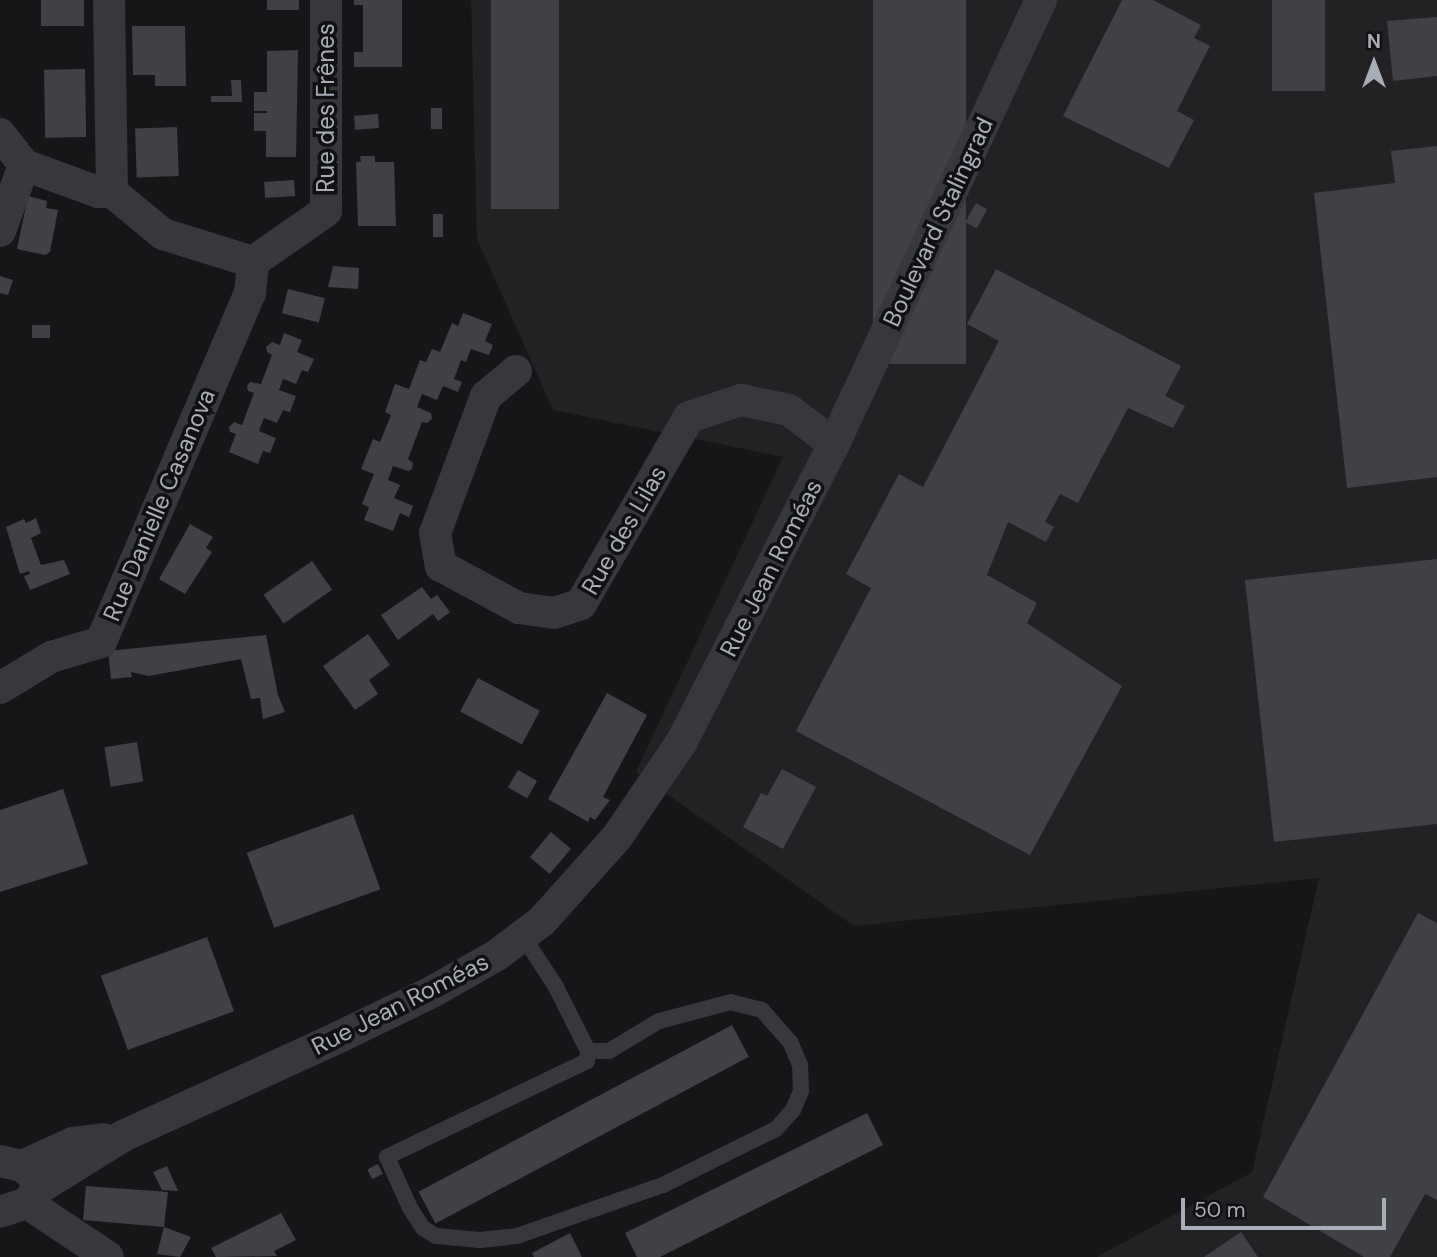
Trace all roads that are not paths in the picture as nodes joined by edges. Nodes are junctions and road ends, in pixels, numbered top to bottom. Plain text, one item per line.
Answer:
1 (110, 0) edge
2 (326, 0) edge
3 (1041, 0) edge
4 (0, 134) edge
5 (24, 165) junction
6 (112, 192) junction
7 (0, 231) edge
8 (253, 262) junction
9 (516, 371) dead end
10 (834, 444) junction
11 (0, 688) edge
12 (523, 936) junction
13 (588, 1051) junction
14 (17, 1186) edge
15 (108, 1257) edge

1 - 6 street
2 - 8 street, Rue des Frênes
3 - 10 street, Boulevard Stalingrad
4 - 5 street
5 - 6 street
5 - 7 street
6 - 8 street
8 - 11 street, Rue Danielle Casanova
9 - 10 street, Rue des Lilas
10 - 12 street, Rue Jean Roméas
12 - 13 lane
12 - 14 street, Rue Jean Roméas
13 - 13 lane
14 - 15 street

